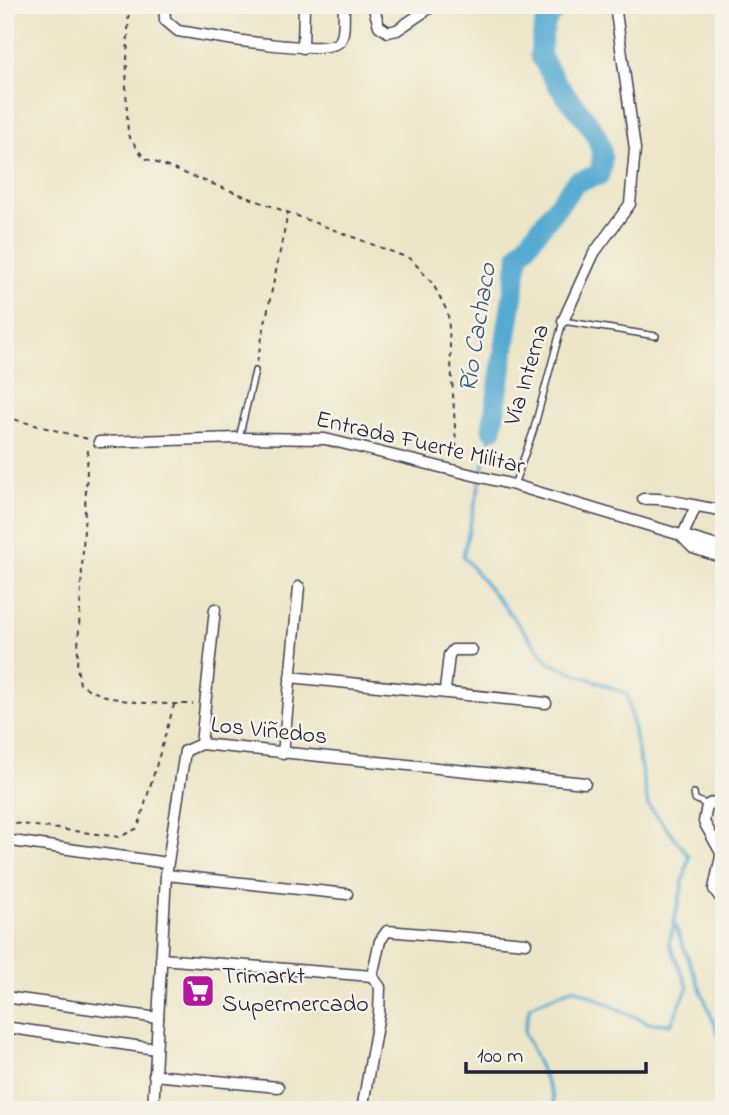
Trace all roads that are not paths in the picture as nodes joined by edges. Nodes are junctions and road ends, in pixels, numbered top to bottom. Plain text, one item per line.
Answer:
1 (164, 5) edge
2 (304, 5) edge
3 (344, 5) edge
4 (373, 5) edge
5 (434, 5) edge
6 (615, 5) edge
7 (303, 48) junction
8 (563, 321) junction
9 (656, 336) dead end
10 (255, 371) road end
11 (239, 438) junction
12 (99, 442) road end
13 (512, 485) junction
14 (643, 499) dead end
15 (695, 508) junction
16 (724, 510) edge
17 (682, 537) junction
18 (724, 548) edge
19 (724, 558) edge
20 (299, 587) dead end
21 (215, 610) dead end
22 (472, 650) dead end
23 (290, 677) junction
24 (445, 690) junction
25 (546, 703) dead end
26 (201, 744) junction
27 (283, 754) junction
28 (585, 783) dead end
29 (694, 793) dead end
30 (724, 798) edge
31 (707, 805) junction
32 (5, 839) edge
33 (722, 857) edge
34 (167, 869) junction
35 (347, 894) dead end
36 (724, 904) edge
37 (526, 943) dead end
38 (161, 959) junction
39 (372, 976) junction
40 (5, 997) edge
41 (158, 1018) junction
42 (11, 1028) dead end
43 (156, 1049) junction
44 (154, 1075) junction
45 (278, 1087) dead end
46 (153, 1110) edge
47 (362, 1110) edge

1 - 7 street
2 - 7 street
3 - 7 street
4 - 5 street
6 - 8 street
8 - 9 lane, Vía Interna
8 - 13 lane, Vía Interna
10 - 11 lane
11 - 12 street, Entrada Fuerte Militar
11 - 13 street, Entrada Fuerte Militar
13 - 17 street, Entrada Fuerte Militar
14 - 15 street
15 - 16 street
15 - 17 street
17 - 18 street, Entrada Fuerte Militar
17 - 19 street, Entrada Fuerte Militar
20 - 23 street
21 - 26 street
22 - 24 street
23 - 24 street
23 - 27 street
24 - 25 street
26 - 27 street, Los Viñedos
26 - 34 street, Los Viñedos
27 - 28 street, Los Viñedos
29 - 31 lane
30 - 31 street
31 - 33 street
32 - 34 street
33 - 36 street
34 - 35 street
34 - 38 street, Los Viñedos
37 - 39 street
38 - 39 street
38 - 41 street, Los Viñedos
39 - 47 street
40 - 41 street
41 - 43 street, Los Viñedos
42 - 43 street
43 - 44 street, Los Viñedos
44 - 45 street
44 - 46 street, Los Viñedos

